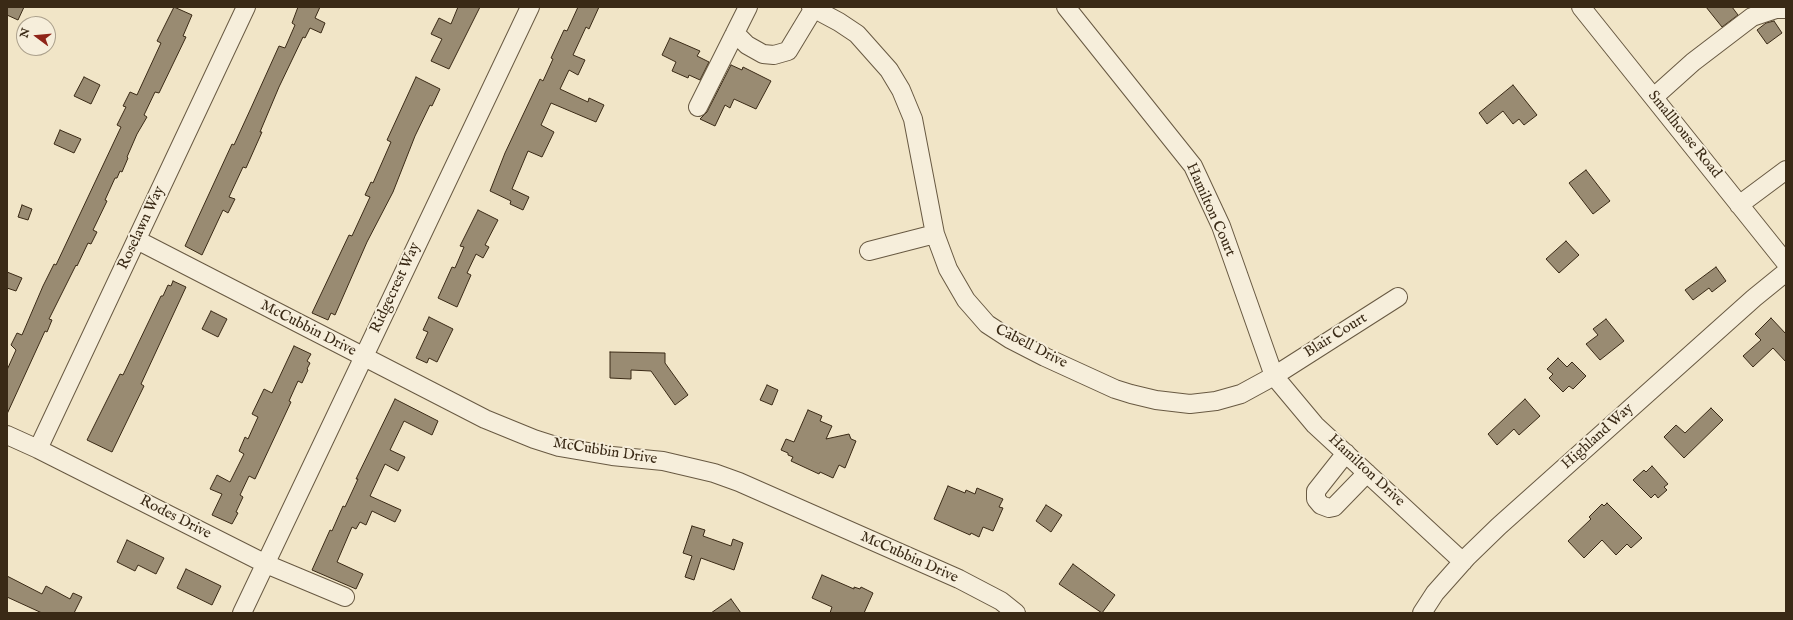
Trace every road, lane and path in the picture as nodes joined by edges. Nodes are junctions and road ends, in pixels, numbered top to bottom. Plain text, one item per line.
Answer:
1 (246, 7) edge
2 (530, 7) edge
3 (748, 7) edge
4 (1066, 7) edge
5 (1581, 7) edge
6 (812, 8) edge
7 (1786, 9) edge
8 (735, 33) junction
9 (1654, 97) junction
10 (698, 107) dead end
11 (1786, 170) edge
12 (1740, 205) junction
13 (935, 234) junction
14 (137, 240) junction
15 (869, 251) dead end
16 (1786, 263) edge
17 (1786, 272) edge
18 (1398, 297) dead end
19 (363, 357) junction
20 (1274, 376) junction
21 (7, 435) edge
22 (38, 449) junction
23 (1346, 453) junction
24 (1367, 472) junction
25 (1463, 562) junction
26 (266, 564) junction
27 (345, 597) dead end
28 (242, 613) edge
29 (1016, 613) edge
30 (1422, 613) edge

1 - 14 street, Roselawn Way
2 - 19 street, Ridgecrest Way
3 - 8 street
4 - 20 street, Hamilton Court
5 - 9 street, Smallhouse Road
6 - 8 street
6 - 13 street, Cabell Drive
7 - 9 street
8 - 10 street
9 - 12 street, Smallhouse Road
11 - 12 street
12 - 16 street, Smallhouse Road
13 - 15 street
13 - 20 street, Cabell Drive
14 - 19 street, McCubbin Drive
14 - 22 street, Roselawn Way
17 - 25 street, Highland Way
18 - 20 street, Blair Court
19 - 26 street, Ridgecrest Way
19 - 29 street, McCubbin Drive
20 - 23 street, Hamilton Drive
21 - 22 street, Rodes Drive
22 - 26 street, Rodes Drive
23 - 24 street, Hamilton Drive
23 - 24 street
24 - 25 street, Hamilton Drive
25 - 30 street, Highland Way
26 - 27 street, Rodes Drive
26 - 28 street, Ridgecrest Way

